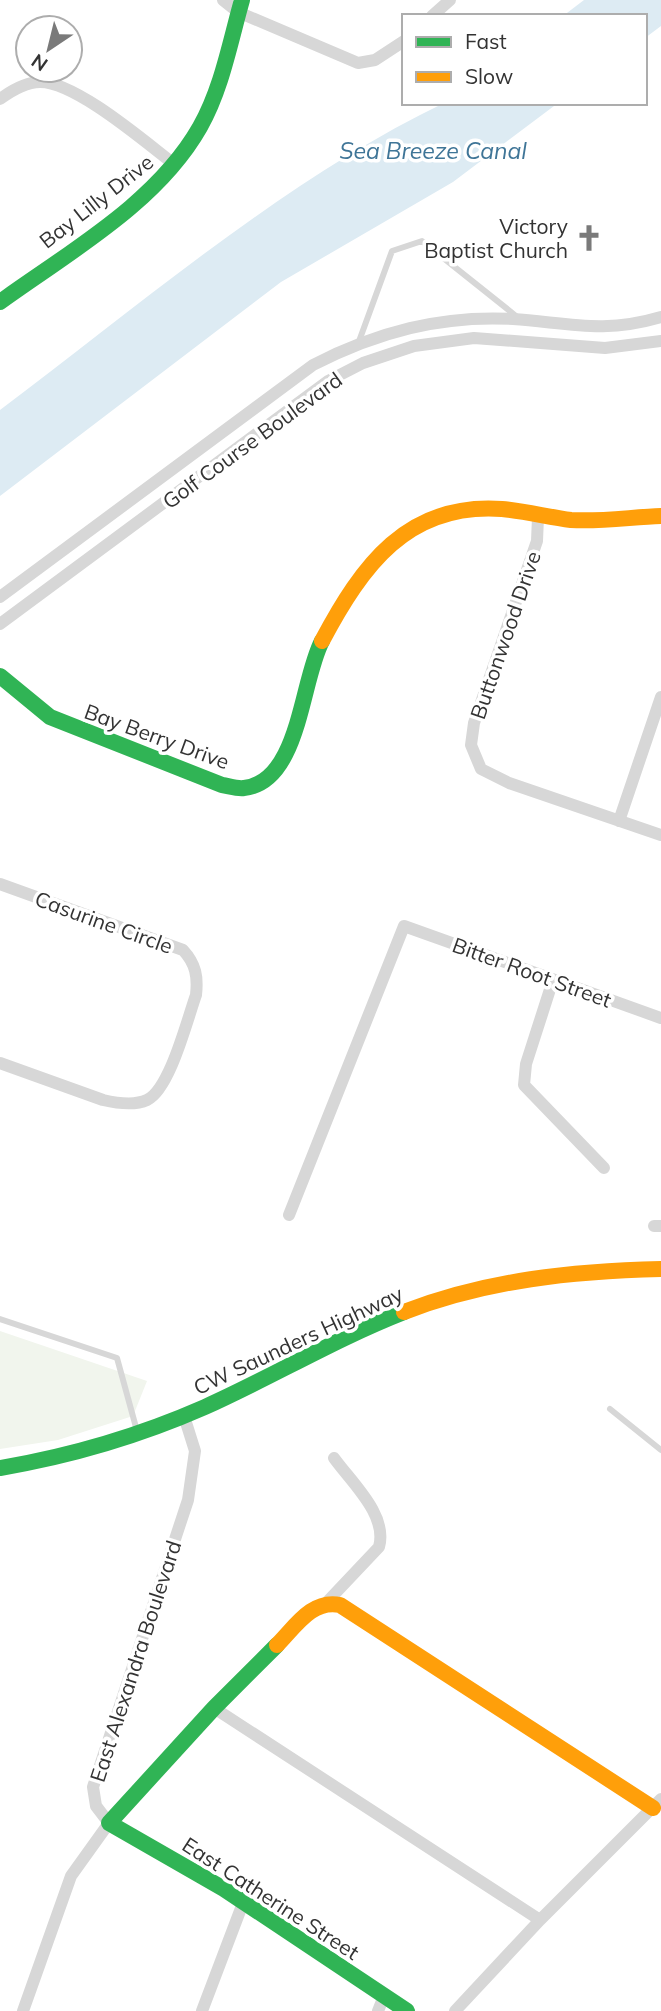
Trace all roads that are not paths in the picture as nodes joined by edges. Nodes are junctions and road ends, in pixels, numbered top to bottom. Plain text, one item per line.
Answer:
1 (222, 0) edge
2 (450, 0) edge
3 (240, 6) edge
4 (432, 14) edge
5 (402, 42) edge
6 (0, 99) edge
7 (174, 164) junction
8 (0, 302) edge
9 (657, 319) edge
10 (520, 320) junction
11 (661, 342) edge
12 (358, 344) junction
13 (313, 365) junction
14 (328, 382) junction
15 (661, 516) edge
16 (538, 517) junction
17 (0, 597) edge
18 (0, 624) edge
19 (0, 676) edge
20 (661, 697) edge
21 (619, 821) junction
22 (661, 835) edge
23 (0, 884) edge
24 (553, 980) junction
25 (661, 1018) edge
26 (0, 1063) edge
27 (604, 1168) dead end
28 (289, 1215) dead end
29 (661, 1269) edge
30 (0, 1319) edge
31 (610, 1409) dead end
32 (184, 1416) junction
33 (138, 1433) junction
34 (661, 1450) edge
35 (334, 1458) dead end
36 (0, 1468) edge
37 (327, 1602) junction
38 (214, 1709) junction
39 (657, 1804) edge
40 (109, 1823) junction
41 (243, 1903) junction
42 (540, 1920) junction
43 (381, 2004) edge
44 (23, 2011) edge
45 (202, 2011) edge
46 (407, 2011) edge
47 (455, 2011) edge

1 - 3 street
2 - 4 street
3 - 5 street
3 - 7 street, Bay Lilly Drive
6 - 7 street
7 - 8 street, Bay Lilly Drive
9 - 10 street, Golf Course Boulevard
9 - 11 street
10 - 12 street, Golf Course Boulevard
10 - 12 lane
11 - 14 street, Golf Course Boulevard
12 - 13 street, Golf Course Boulevard
13 - 14 street
13 - 17 street, Golf Course Boulevard
14 - 18 street, Golf Course Boulevard
15 - 16 street, Bay Berry Drive
16 - 19 street, Bay Berry Drive
16 - 21 street, Buttonwood Drive
20 - 21 street
21 - 22 street, Buttonwood Drive
23 - 26 street, Casurine Circle
24 - 25 street, Bitter Root Street
24 - 27 street
24 - 28 street, Bitter Root Street
29 - 32 street, CW Saunders Highway
30 - 33 lane
31 - 34 lane
32 - 33 street, CW Saunders Highway
32 - 40 street, East Alexandra Boulevard
33 - 36 street, CW Saunders Highway
35 - 37 street
37 - 38 street
37 - 39 street
38 - 40 street
38 - 42 street
39 - 42 street
40 - 41 street, East Catherine Street
40 - 44 street
41 - 43 street, East Catherine Street
41 - 45 street
42 - 47 street
43 - 46 street, East Catherine Street

